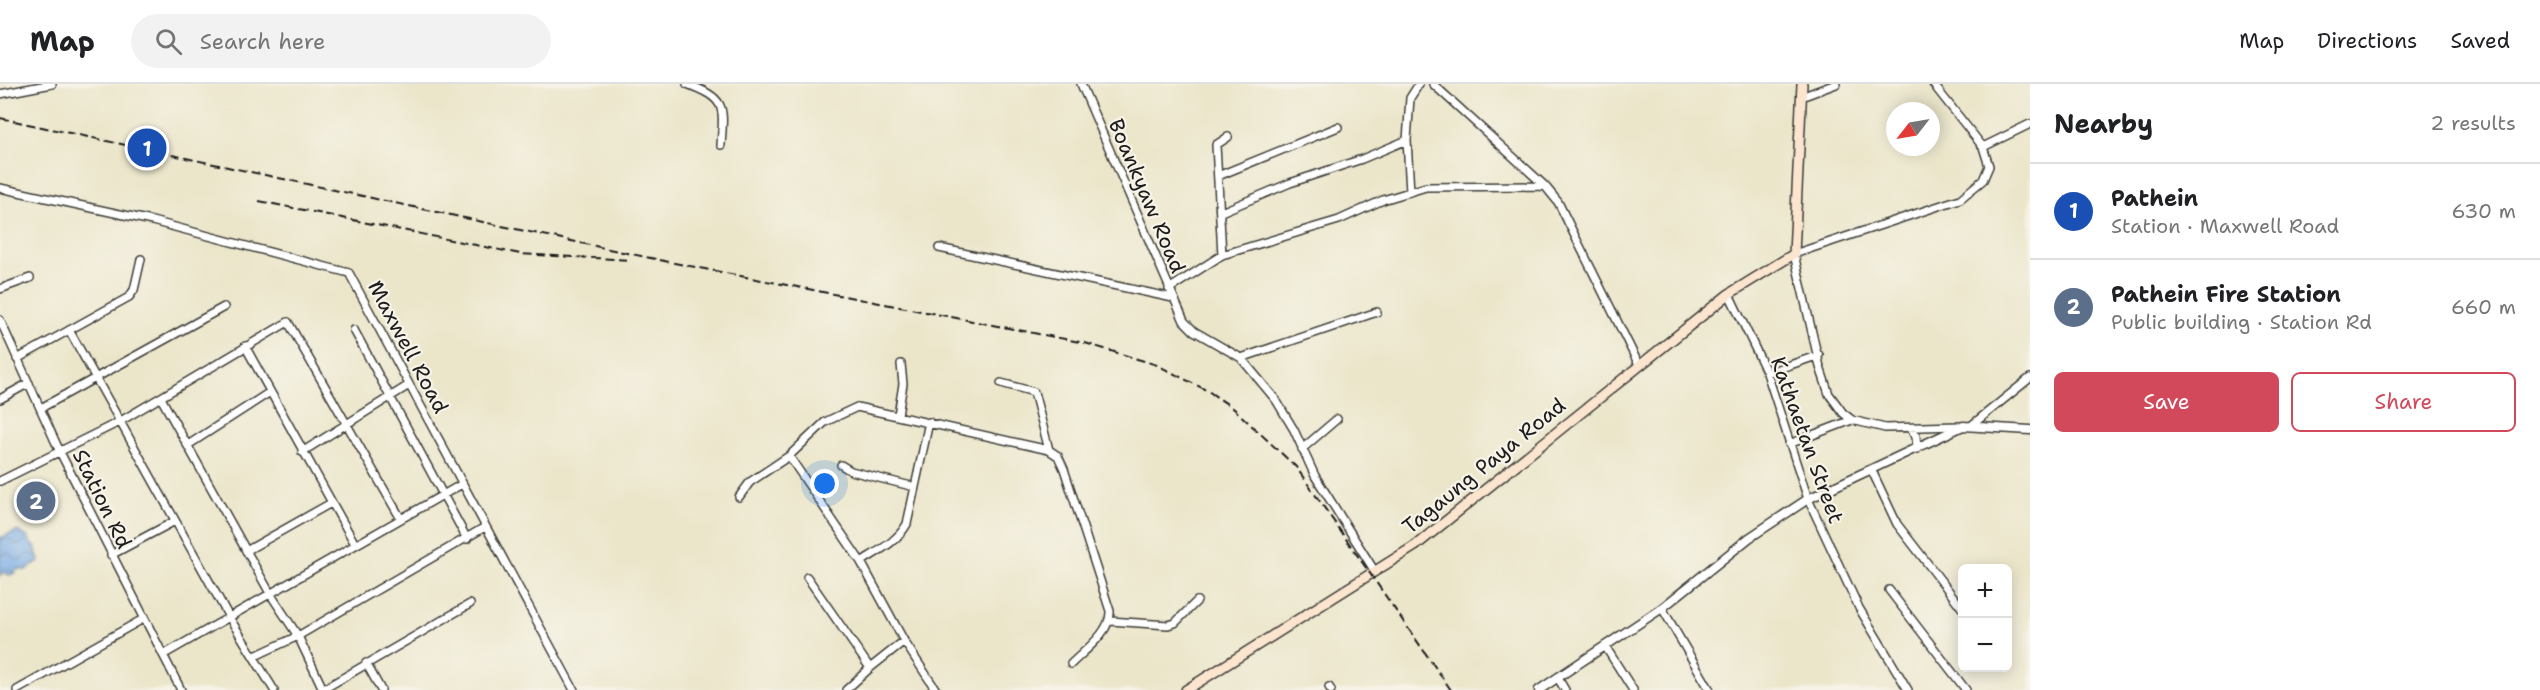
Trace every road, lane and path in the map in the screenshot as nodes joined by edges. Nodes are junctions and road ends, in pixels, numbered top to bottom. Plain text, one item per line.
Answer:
1 (52, 84) edge
2 (687, 84) edge
3 (1082, 84) edge
4 (1419, 84) edge
5 (1433, 84) edge
6 (1802, 84) edge
7 (1836, 84) edge
8 (1934, 84) edge
9 (0, 94) edge
10 (1801, 97) junction
11 (2030, 124) edge
12 (1338, 127) dead end
13 (1228, 137) dead end
14 (1407, 140) junction
15 (721, 145) dead end
16 (1983, 147) junction
17 (1218, 176) junction
18 (1545, 186) junction
19 (0, 188) edge
20 (1410, 192) junction
21 (1221, 212) junction
22 (939, 248) dead end
23 (1794, 254) junction
24 (1222, 255) junction
25 (141, 259) dead end
26 (30, 278) dead end
27 (0, 289) edge
28 (1169, 289) junction
29 (1729, 294) junction
30 (1173, 298) junction
31 (224, 307) dead end
32 (1377, 312) dead end
33 (0, 320) edge
34 (69, 330) junction
35 (354, 330) dead end
36 (245, 346) junction
37 (1818, 355) junction
38 (1241, 358) junction
39 (17, 359) junction
40 (901, 364) dead end
41 (1639, 365) junction
42 (1767, 373) junction
43 (2030, 378) edge
44 (95, 379) junction
45 (29, 383) junction
46 (1001, 383) dead end
47 (409, 385) junction
48 (270, 392) junction
49 (391, 395) junction
50 (161, 398) junction
51 (0, 399) edge
52 (41, 408) junction
53 (898, 416) junction
54 (1336, 419) dead end
55 (1852, 420) junction
56 (119, 422) junction
57 (348, 422) junction
58 (929, 422) junction
59 (1968, 425) junction
60 (1911, 429) junction
61 (2030, 430) edge
62 (1789, 444) junction
63 (188, 445) junction
64 (1302, 449) junction
65 (1917, 449) junction
66 (1049, 450) junction
67 (60, 452) junction
68 (302, 452) junction
69 (789, 456) junction
70 (841, 465) dead end
71 (1872, 471) junction
72 (0, 481) edge
73 (462, 484) junction
74 (915, 487) junction
75 (441, 495) junction
76 (739, 497) dead end
77 (1808, 499) junction
78 (331, 503) junction
79 (401, 519) junction
80 (175, 520) junction
81 (485, 527) junction
82 (467, 539) junction
83 (354, 544) junction
84 (246, 551) junction
85 (111, 555) junction
86 (861, 562) junction
87 (1374, 570) junction
88 (807, 577) dead end
89 (1889, 590) dead end
90 (271, 595) junction
91 (1197, 601) dead end
92 (1958, 603) edge
93 (470, 604) dead end
94 (1662, 608) junction
95 (230, 617) junction
96 (143, 619) junction
97 (1110, 621) junction
98 (298, 636) junction
99 (904, 641) junction
100 (1605, 646) junction
101 (164, 655) junction
102 (255, 656) junction
103 (366, 663) junction
104 (1071, 664) dead end
105 (870, 668) junction
106 (1558, 678) junction
107 (1188, 689) edge
108 (17, 690) edge
109 (181, 690) edge
110 (274, 690) edge
111 (323, 690) edge
112 (381, 690) edge
113 (574, 690) edge
114 (846, 690) edge
115 (936, 690) edge
116 (1539, 690) edge
117 (1566, 690) edge
118 (1633, 690) edge
119 (1710, 690) edge
120 (1908, 690) edge
121 (1966, 690) edge

1 - 9 street
2 - 15 street
3 - 28 street, Boankyaw Road
4 - 14 street
5 - 18 street
6 - 10 main road
7 - 10 street
8 - 16 street
10 - 23 main road
11 - 16 street
12 - 17 street
13 - 17 street
14 - 20 street
14 - 21 street
16 - 23 street
17 - 21 street
18 - 20 street
18 - 41 street
19 - 47 street, Maxwell Road
20 - 24 street
21 - 24 street
22 - 30 street
23 - 29 main road, Tagaung Paya Road
23 - 37 street
24 - 28 street
25 - 34 street
26 - 27 street
28 - 30 street, Boankyaw Road
29 - 41 main road, Tagaung Paya Road
29 - 42 street, Kathaetan Street
30 - 38 street, Boankyaw Road
31 - 44 street
32 - 38 street
33 - 39 street, Station Rd
34 - 39 street
34 - 44 street
35 - 49 street
36 - 48 street
36 - 50 street
36 - 57 street
37 - 42 street
37 - 55 street
38 - 64 street
39 - 45 street, Station Rd
40 - 53 street
41 - 87 main road, Tagaung Paya Road
42 - 62 street, Kathaetan Street
43 - 59 street
44 - 52 street
44 - 56 street
45 - 51 street
45 - 52 street, Station Rd
46 - 66 street
47 - 49 street
47 - 73 street, Maxwell Road
48 - 63 street
48 - 68 street
49 - 57 street
49 - 75 street
50 - 56 street
50 - 63 street
52 - 67 street, Station Rd
53 - 58 street
53 - 69 street
54 - 64 street
55 - 60 street
55 - 62 street
56 - 67 street
56 - 80 street
57 - 68 street
57 - 79 street
58 - 66 street
58 - 74 street
59 - 60 street
59 - 61 street
59 - 65 street
60 - 65 street
62 - 77 street, Kathaetan Street
63 - 84 street
64 - 87 street
65 - 71 street
66 - 97 street
67 - 72 street
67 - 85 street, Station Rd
68 - 78 street
69 - 76 street
69 - 86 street
70 - 74 street
71 - 77 street
71 - 92 street
73 - 75 street
73 - 81 street, Maxwell Road
74 - 86 street
75 - 79 street
75 - 82 street
77 - 94 street
77 - 120 street, Kathaetan Street
78 - 83 street
78 - 84 street
79 - 83 street
80 - 85 street
80 - 95 street
81 - 82 street
81 - 113 street, Maxwell Road
82 - 98 street
83 - 90 street
84 - 90 street
85 - 96 street, Station Rd
86 - 99 street
87 - 107 main road, Tagaung Paya Road
88 - 105 street
89 - 121 street
90 - 95 street
90 - 98 street
91 - 97 street
93 - 103 street
94 - 100 street
94 - 119 street
95 - 101 street
95 - 102 street
96 - 101 street, Station Rd
96 - 108 street
97 - 104 street
98 - 102 street
98 - 111 street
99 - 105 street
99 - 115 street
100 - 106 street
100 - 118 street
101 - 109 street, Station Rd
102 - 110 street
103 - 111 street
103 - 112 street
105 - 114 street
106 - 116 street
106 - 117 street

